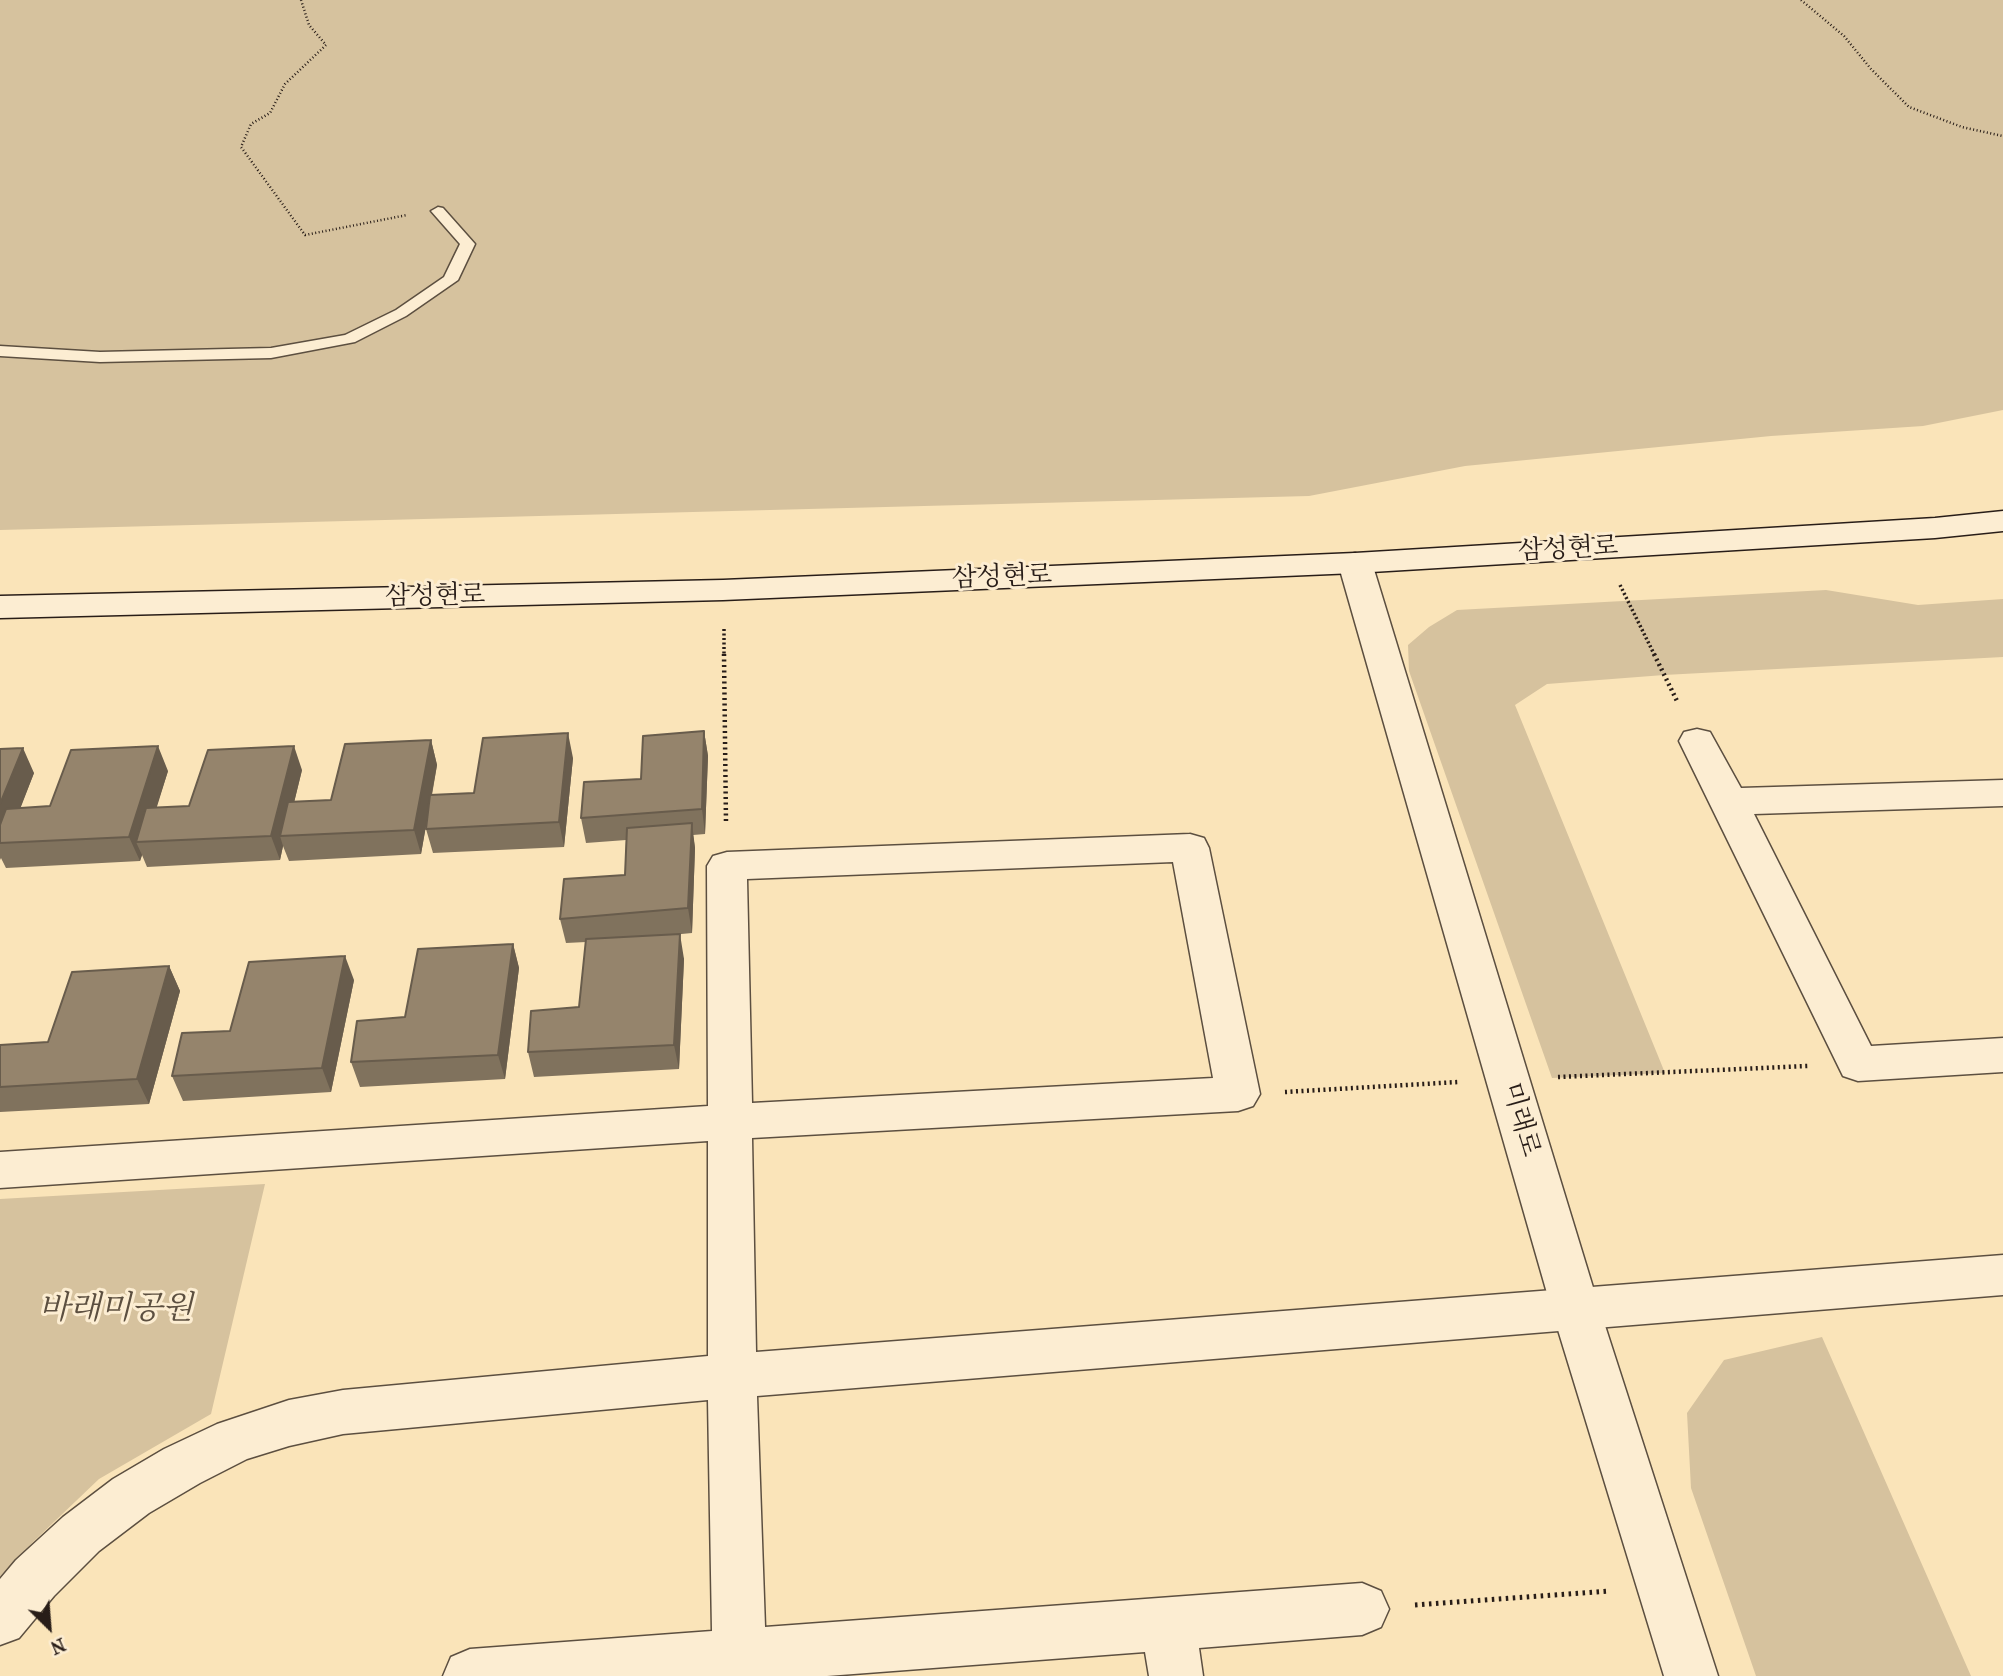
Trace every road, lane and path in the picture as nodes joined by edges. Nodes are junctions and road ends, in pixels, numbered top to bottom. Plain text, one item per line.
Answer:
1 (301, 0) edge
2 (1801, 0) edge
3 (2003, 135) edge
4 (438, 211) joint
5 (0, 351) edge
6 (2003, 521) edge
7 (1602, 548) junction
8 (1355, 563) junction
9 (723, 590) junction
10 (0, 607) edge
11 (1697, 741) joint
12 (2003, 793) edge
13 (1729, 802) junction
14 (727, 866) junction
15 (2003, 1055) edge
16 (1858, 1064) junction
17 (1508, 1080) junction
18 (1238, 1094) junction
19 (730, 1122) junction
20 (0, 1170) edge
21 (2003, 1275) edge
22 (1575, 1307) junction
23 (732, 1376) junction
24 (1664, 1587) junction
25 (1362, 1609) joint
26 (0, 1619) edge
27 (1168, 1623) junction
28 (739, 1655) junction
29 (470, 1676) edge
30 (1176, 1676) edge
31 (1690, 1676) edge

1 - 4 path
2 - 3 path
4 - 5 lane
6 - 7 street, 삼성현로
7 - 8 street, 삼성현로
7 - 11 path
8 - 9 street, 삼성현로
8 - 17 street, 미래로
9 - 10 street, 삼성현로
9 - 14 path
11 - 13 street
12 - 13 street
13 - 16 street
14 - 18 street
14 - 19 street
15 - 16 street
16 - 17 path
17 - 18 path
17 - 22 street, 미래로
18 - 19 street
19 - 20 street
19 - 23 street
21 - 22 street
22 - 23 street
22 - 24 street, 미래로
23 - 26 street
23 - 28 street
24 - 25 path
24 - 31 street, 미래로
25 - 27 street
27 - 28 street
27 - 30 street
28 - 29 street

